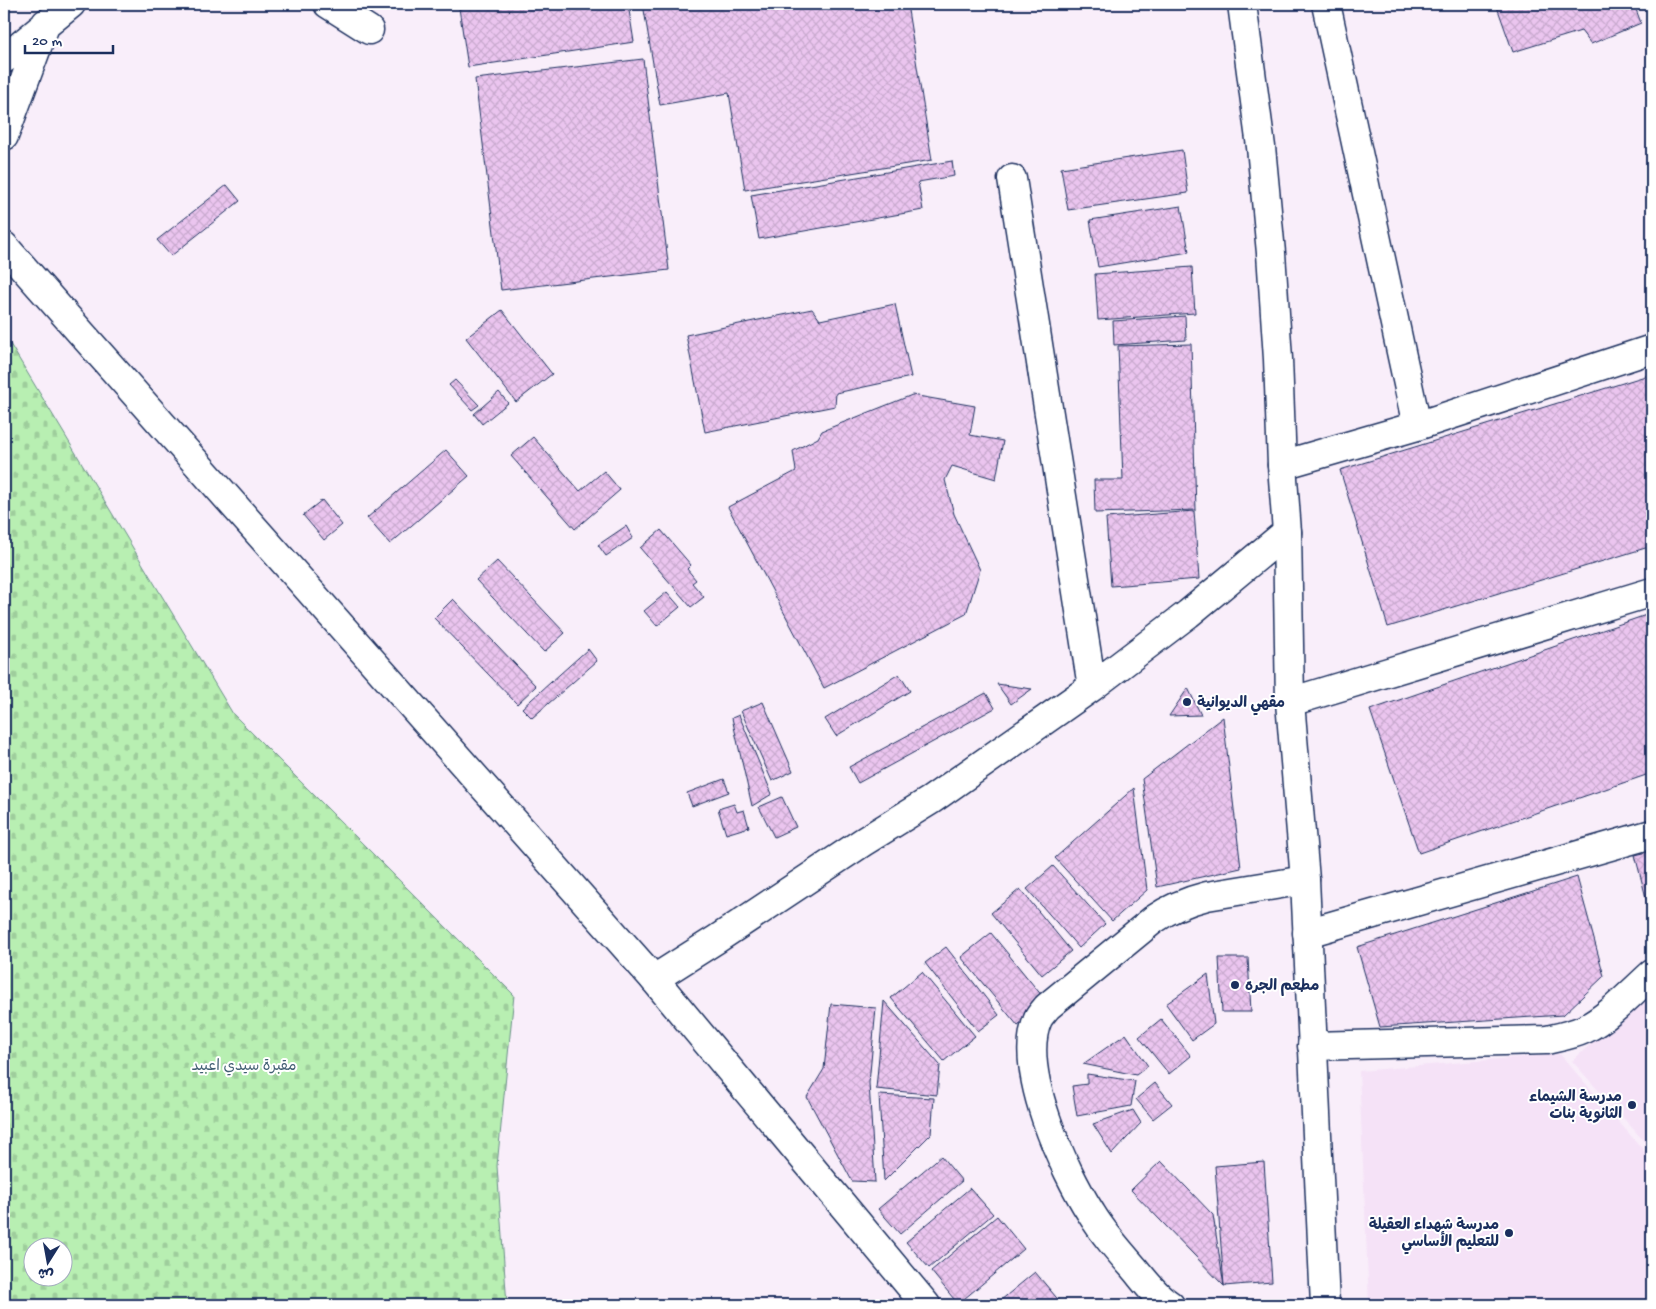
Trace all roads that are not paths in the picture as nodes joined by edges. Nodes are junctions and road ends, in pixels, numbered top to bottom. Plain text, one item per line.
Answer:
1 (71, 4) edge
2 (328, 4) edge
3 (1242, 4) edge
4 (1326, 4) edge
5 (46, 23) junction
6 (369, 30) dead end
7 (4, 59) edge
8 (4, 136) edge
9 (1012, 178) dead end
10 (4, 246) edge
11 (1652, 349) edge
12 (1417, 426) junction
13 (1282, 465) junction
14 (1287, 532) junction
15 (1652, 592) edge
16 (1092, 687) junction
17 (1290, 702) junction
18 (1652, 834) edge
19 (1305, 880) junction
20 (1307, 933) junction
21 (1652, 974) edge
22 (654, 979) junction
23 (1312, 1046) junction
24 (926, 1305) edge
25 (1170, 1305) edge
26 (1325, 1305) edge

1 - 5 street
2 - 6 street
3 - 13 street
4 - 12 street
5 - 7 street
5 - 8 street
9 - 16 street
10 - 22 street
11 - 12 street
12 - 13 street
13 - 14 street
14 - 16 street
14 - 17 street
15 - 17 street
16 - 22 street
17 - 19 street
18 - 20 street
19 - 20 street
19 - 25 street
20 - 23 street
21 - 23 street
22 - 24 street
23 - 26 street

